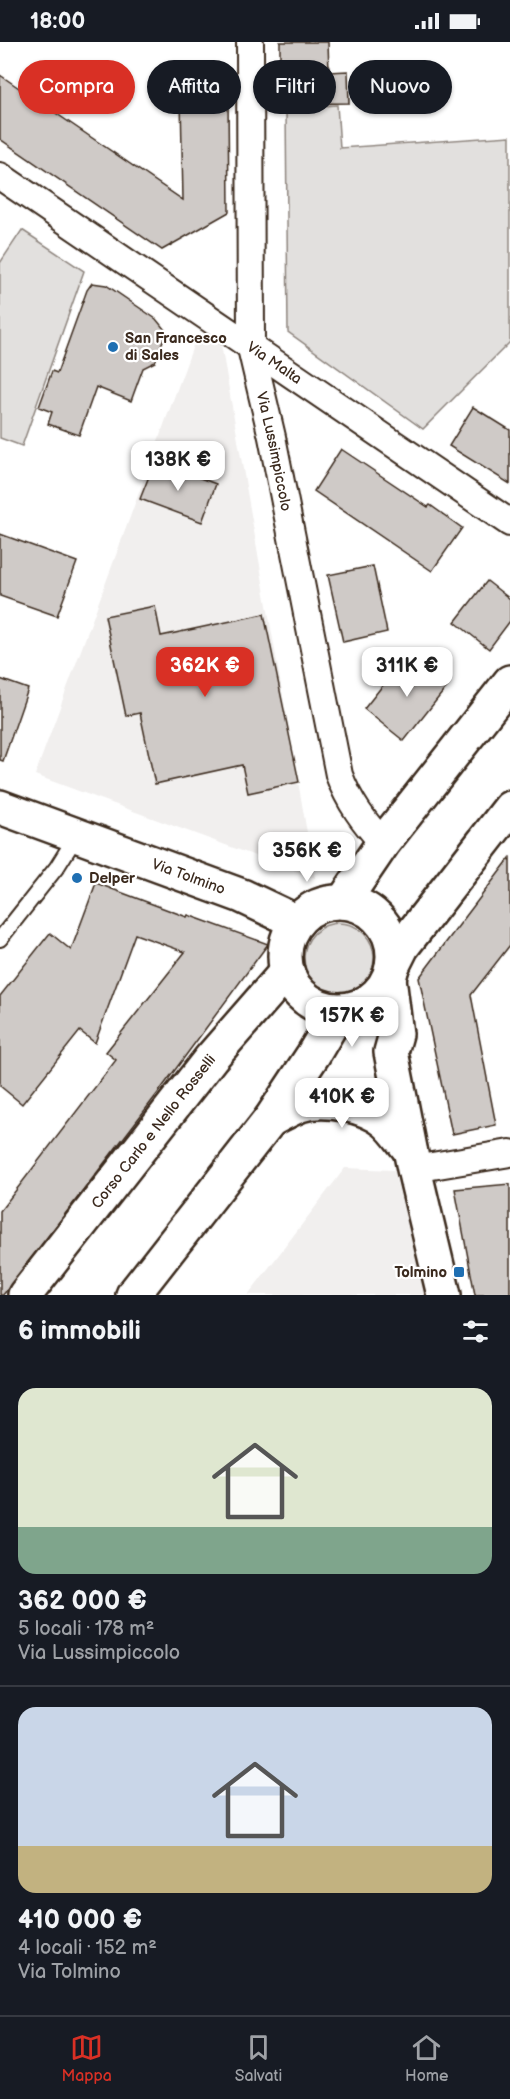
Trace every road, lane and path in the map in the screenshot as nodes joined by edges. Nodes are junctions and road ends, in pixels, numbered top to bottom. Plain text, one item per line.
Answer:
1 (250, 42) edge
2 (3, 185) edge
3 (251, 348) junction
4 (510, 523) edge
5 (510, 681) edge
6 (0, 807) edge
7 (510, 808) edge
8 (77, 835) junction
9 (383, 843) junction
10 (343, 902) junction
11 (297, 922) junction
12 (0, 939) edge
13 (287, 971) junction
14 (391, 973) junction
15 (342, 1011) junction
16 (391, 1052) junction
17 (270, 1120) junction
18 (510, 1153) edge
19 (412, 1160) junction
20 (25, 1295) edge
21 (132, 1295) edge
22 (444, 1295) edge

1 - 3 street, Via Lussimpiccolo
2 - 3 street, Via Malta
3 - 4 street, Via Malta
3 - 9 street, Via Lussimpiccolo
5 - 9 street
6 - 8 street, Via Tolmino
7 - 14 street
8 - 11 street, Via Tolmino
8 - 12 lane
9 - 10 street
10 - 11 street
10 - 14 street
11 - 13 street
13 - 15 street
13 - 20 street, Corso Carlo e Nello Rosselli
14 - 15 street
14 - 16 street
15 - 16 street
15 - 17 street
16 - 19 street
17 - 19 street
17 - 21 street
18 - 19 street
19 - 22 street

